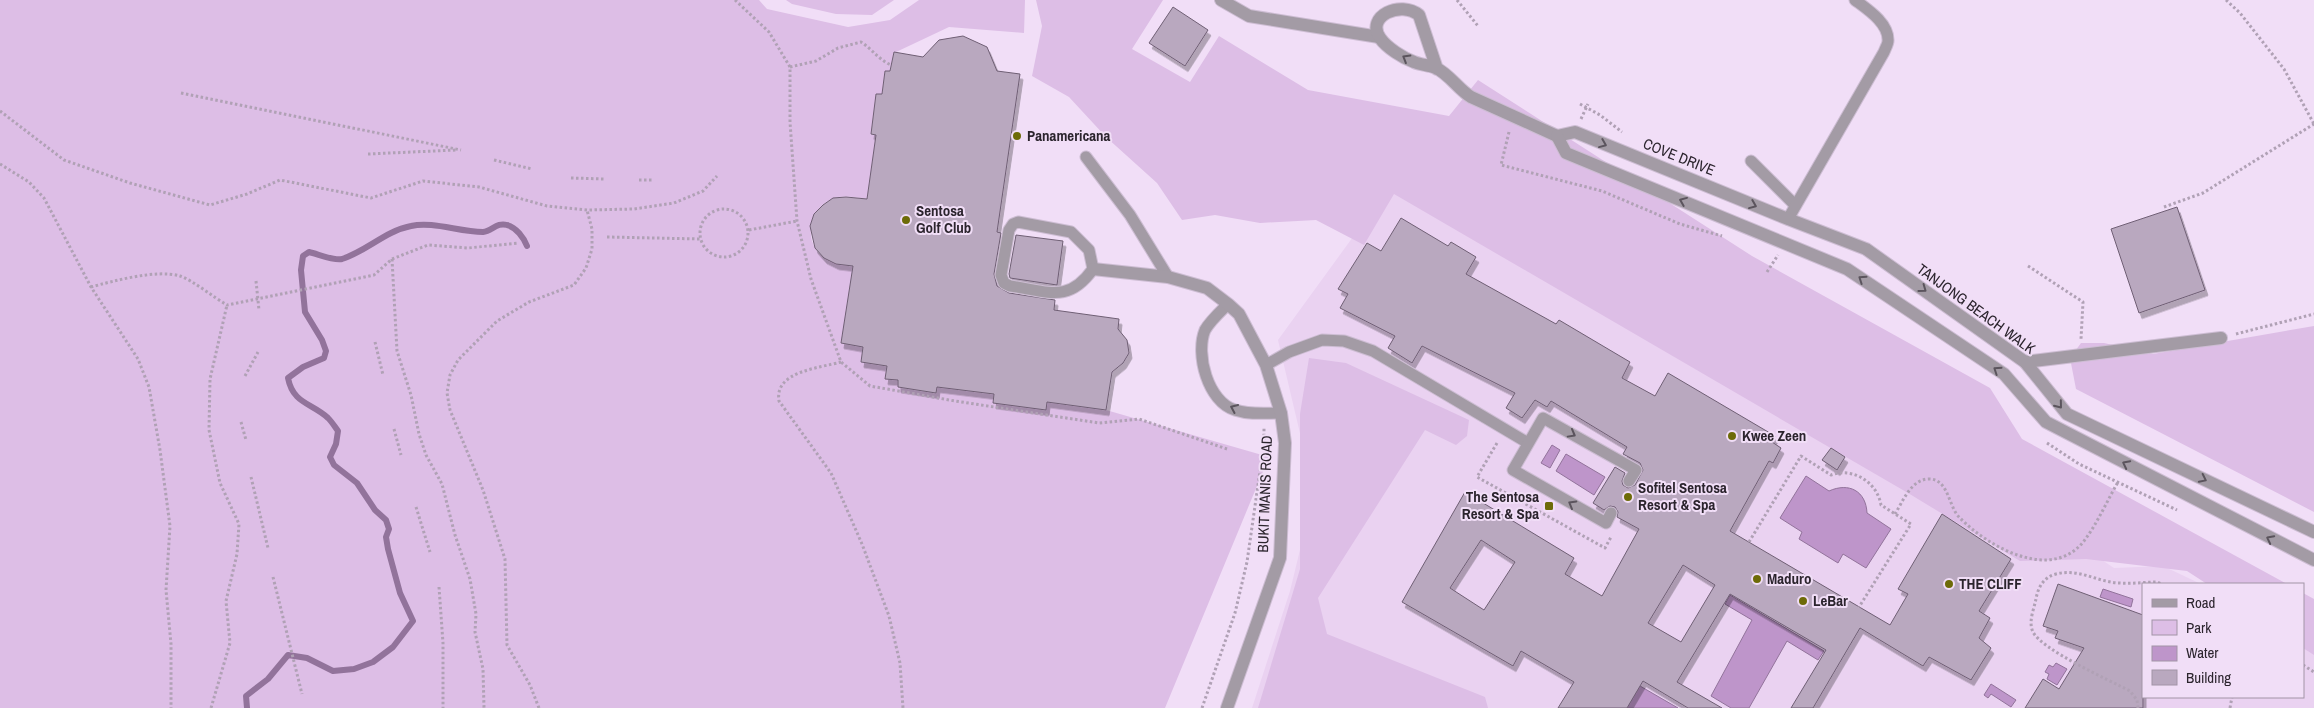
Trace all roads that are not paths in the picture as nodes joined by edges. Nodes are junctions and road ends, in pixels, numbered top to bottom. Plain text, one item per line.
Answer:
1 (1221, 0) edge
2 (1855, 0) edge
3 (1379, 37) junction
4 (1437, 69) junction
5 (1557, 136) junction
6 (1086, 157) dead end
7 (1751, 161) dead end
8 (1794, 204) junction
9 (1788, 219) junction
10 (1780, 241) junction
11 (1093, 269) junction
12 (1168, 277) junction
13 (1228, 304) junction
14 (2221, 338) road end
15 (2025, 362) junction
16 (1266, 365) junction
17 (1281, 413) junction
18 (1528, 443) junction
19 (1629, 481) dead end
20 (1611, 513) dead end
21 (2314, 532) edge
22 (2314, 560) edge
23 (1227, 708) edge

1 - 3 street
2 - 8 lane
4 -> 3 street, COVE DRIVE
3 - 4 street
4 - 5 street, COVE DRIVE
5 -> 9 street, COVE DRIVE
10 -> 5 street
6 - 12 lane
7 - 8 lane
8 - 9 lane
9 - 10 street
9 -> 15 street, TANJONG BEACH WALK
22 -> 10 street
11 - 11 lane
11 - 12 street, BUKIT MANIS ROAD
12 - 13 street, BUKIT MANIS ROAD
13 - 16 street, BUKIT MANIS ROAD
17 -> 13 lane
14 - 15 street
15 -> 21 street, TANJONG BEACH WALK
16 - 17 street, BUKIT MANIS ROAD
16 - 18 lane
17 - 23 street, BUKIT MANIS ROAD
18 -> 19 lane
20 -> 18 lane

